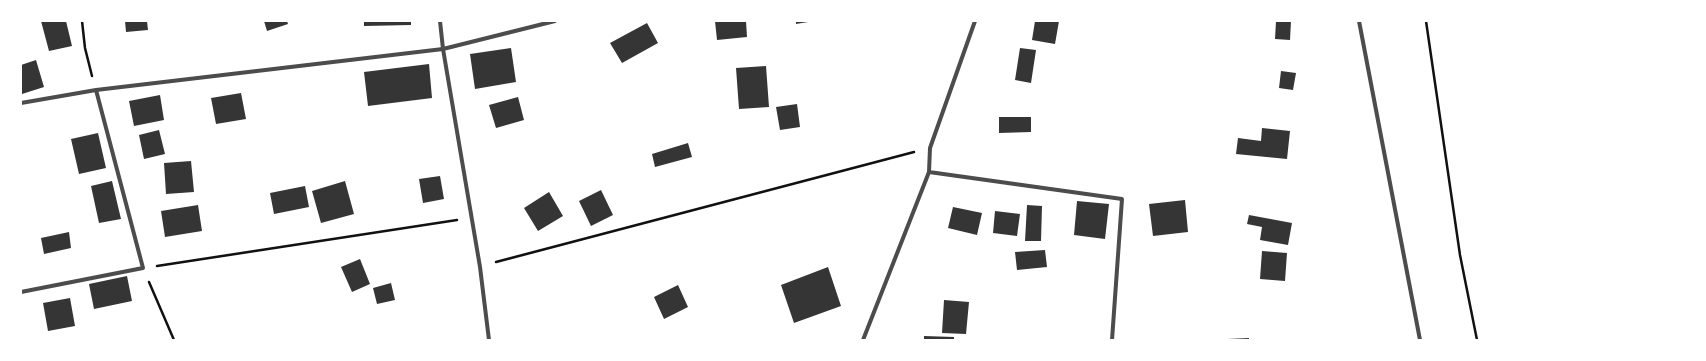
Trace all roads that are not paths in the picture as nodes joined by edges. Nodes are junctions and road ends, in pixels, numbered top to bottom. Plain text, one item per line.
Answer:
1 (440, 21) edge
2 (555, 21) edge
3 (975, 21) edge
4 (1359, 21) edge
5 (443, 48) junction
6 (96, 90) junction
7 (21, 103) edge
8 (929, 172) junction
9 (21, 292) edge
10 (490, 340) edge
11 (863, 340) edge
12 (1112, 340) edge
13 (1420, 340) edge

1 - 5 street
2 - 5 street
3 - 8 street
4 - 13 street
5 - 6 street
5 - 10 street
6 - 7 street
6 - 9 street
8 - 11 street
8 - 12 street

